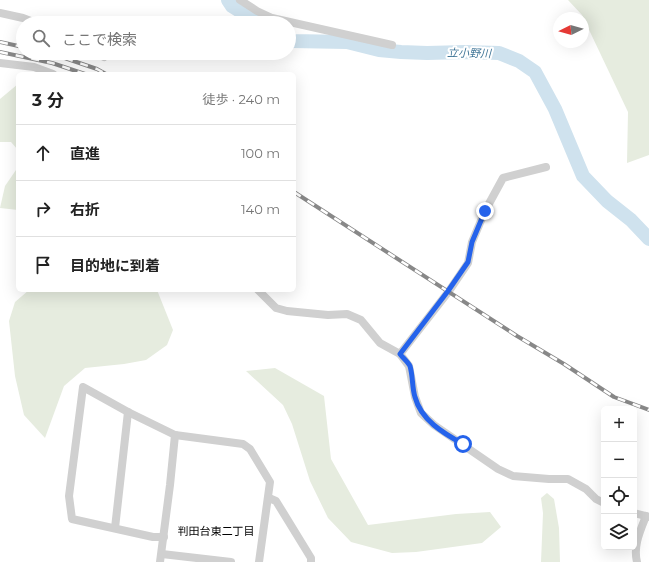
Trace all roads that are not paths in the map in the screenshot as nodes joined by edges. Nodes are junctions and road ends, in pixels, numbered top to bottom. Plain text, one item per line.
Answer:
1 (240, 0) edge
2 (0, 13) edge
3 (16, 16) edge
4 (268, 16) edge
5 (296, 23) edge
6 (392, 45) dead end
7 (0, 63) edge
8 (48, 72) edge
9 (546, 167) dead end
10 (260, 292) edge
11 (400, 354) junction
12 (128, 412) junction
13 (175, 435) junction
14 (269, 498) junction
15 (601, 502) edge
16 (637, 514) edge
17 (647, 516) edge
18 (115, 528) junction
19 (164, 537) junction
20 (161, 558) edge
21 (231, 562) edge
22 (260, 562) edge
23 (311, 562) edge
24 (637, 562) edge

1 - 4 street
2 - 3 street
5 - 6 street
7 - 8 street
9 - 11 street
10 - 11 street
11 - 15 street
12 - 13 street
12 - 18 street
12 - 18 street
13 - 14 street
13 - 19 street
14 - 22 street
14 - 23 street
16 - 17 street
17 - 24 street
18 - 19 street
19 - 20 street
20 - 21 street

